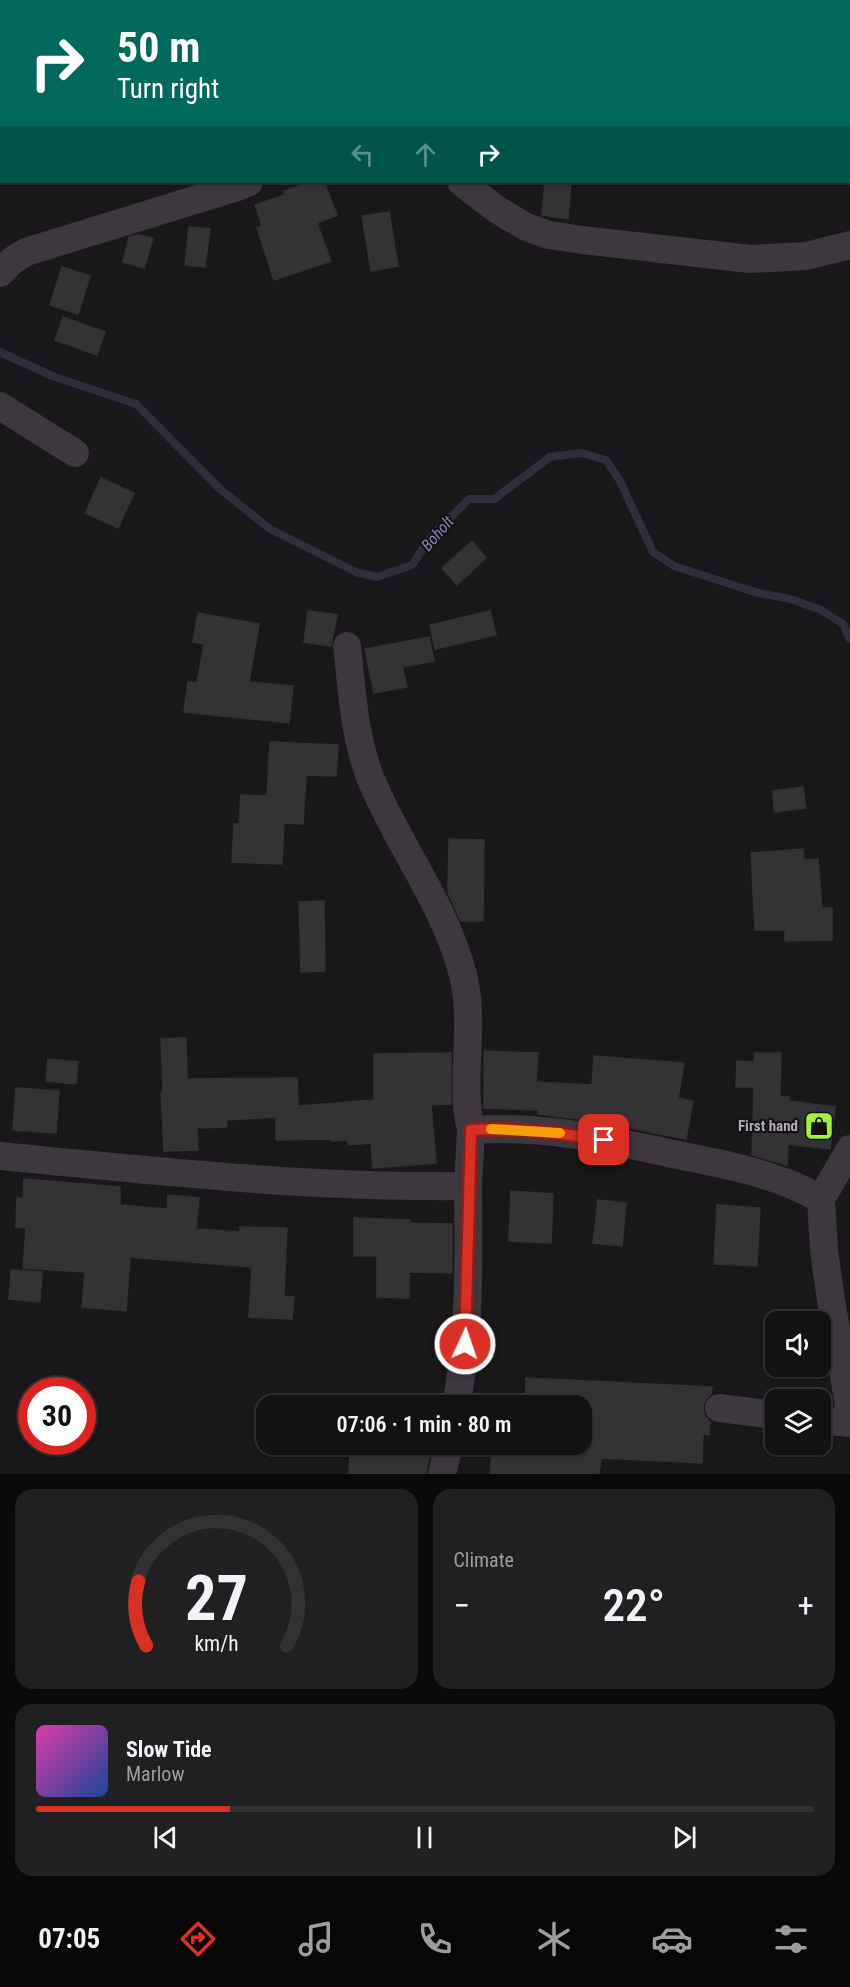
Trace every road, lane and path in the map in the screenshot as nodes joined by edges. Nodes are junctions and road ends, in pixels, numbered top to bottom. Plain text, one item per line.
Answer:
1 (247, 183) edge
2 (462, 183) edge
3 (850, 245) edge
4 (0, 273) edge
5 (0, 406) edge
6 (75, 453) dead end
7 (347, 646) dead end
8 (471, 1130) junction
9 (850, 1149) edge
10 (0, 1156) edge
11 (468, 1186) junction
12 (821, 1199) junction
13 (458, 1395) edge
14 (719, 1408) dead end
15 (850, 1411) edge
16 (765, 1414) edge
17 (831, 1421) edge
18 (850, 1423) edge
19 (446, 1455) edge
20 (442, 1474) edge

1 - 4 street
2 - 3 street
5 - 6 street
7 - 8 street
8 - 11 street
8 - 12 street
9 - 12 street
10 - 11 street
11 - 13 street
12 - 15 street
14 - 16 street
17 - 18 street
19 - 20 street

